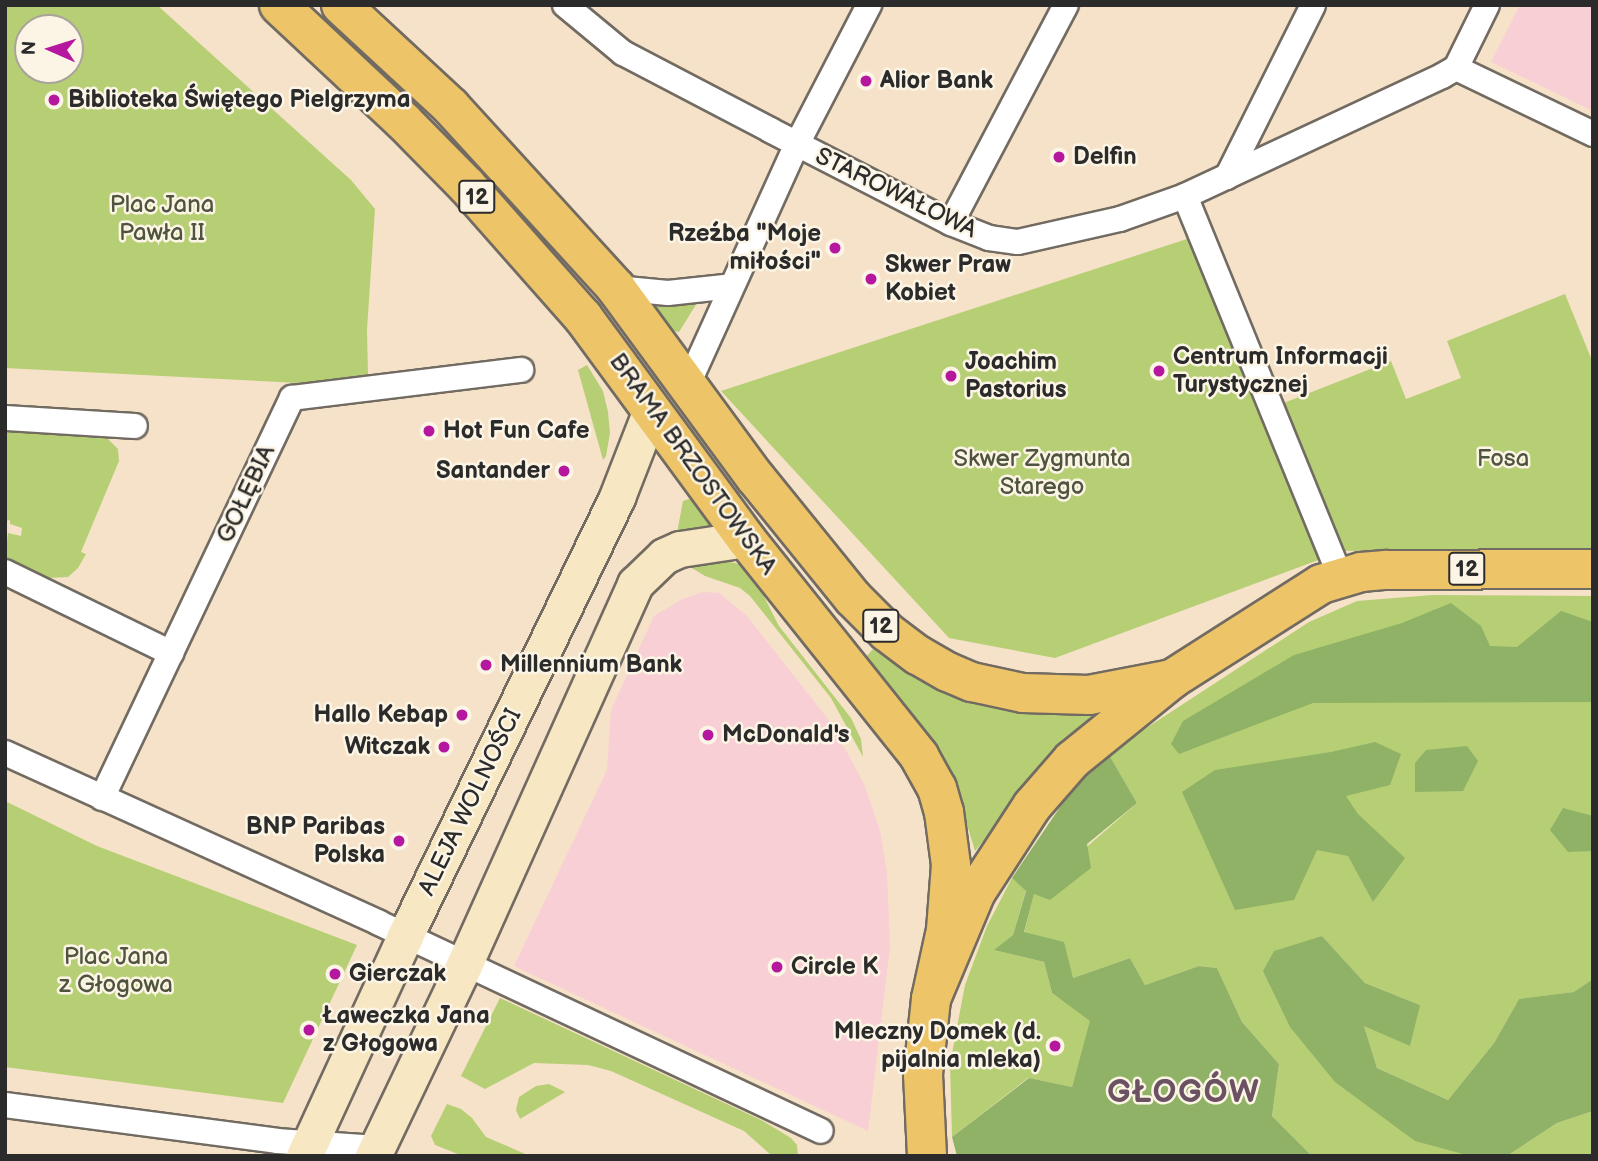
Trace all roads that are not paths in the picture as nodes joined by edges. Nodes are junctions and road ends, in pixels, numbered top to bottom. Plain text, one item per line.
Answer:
1 (279, 5) edge
2 (341, 5) edge
3 (565, 5) edge
4 (869, 5) edge
5 (1066, 5) edge
6 (1313, 5) edge
7 (1487, 5) edge
8 (1456, 68) junction
9 (1593, 134) edge
10 (797, 144) junction
11 (1227, 177) junction
12 (1185, 196) junction
13 (951, 223) junction
14 (732, 286) junction
15 (616, 288) junction
16 (521, 370) dead end
17 (688, 384) junction
18 (651, 410) junction
19 (5, 418) edge
20 (135, 426) dead end
21 (746, 539) junction
22 (1593, 569) edge
23 (5, 572) edge
24 (1341, 578) junction
25 (171, 653) junction
26 (1172, 679) junction
27 (5, 753) edge
28 (102, 798) junction
29 (405, 936) junction
30 (464, 965) junction
31 (931, 999) junction
32 (5, 1105) edge
33 (821, 1131) dead end
34 (307, 1150) edge
35 (375, 1152) edge
36 (927, 1156) edge

1 - 18 main road, BRAMA BRZOSTOWSKA / 12
2 - 15 main road, BRAMA BRZOSTOWSKA / 12
3 - 10 street, STAROWAŁOWA
4 - 10 street
5 - 13 street
6 - 11 street
7 - 8 street
8 - 9 street
8 - 11 street, STAROWAŁOWA
10 - 13 street, STAROWAŁOWA
10 - 14 street
11 - 12 street, STAROWAŁOWA
12 - 13 street, STAROWAŁOWA
12 - 24 street
14 - 15 street
14 - 17 street
15 - 17 main road, BRAMA BRZOSTOWSKA / 12
16 - 25 street, GOŁĘBIA
17 - 26 main road, BRAMA BRZOSTOWSKA / 12
18 - 21 main road, BRAMA BRZOSTOWSKA / 12
18 - 29 street, ALEJA WOLNOŚCI
19 - 20 street
21 - 30 street
21 - 31 main road, BRAMA BRZOSTOWSKA / 12
22 - 24 main road, 12
23 - 25 street
24 - 26 main road, 12
25 - 28 street, GOŁĘBIA
26 - 31 main road, 12
27 - 28 street
28 - 29 street
29 - 30 street
29 - 34 street, ALEJA WOLNOŚCI
30 - 33 street
30 - 35 street
31 - 36 main road, 12
32 - 34 street
34 - 35 street

